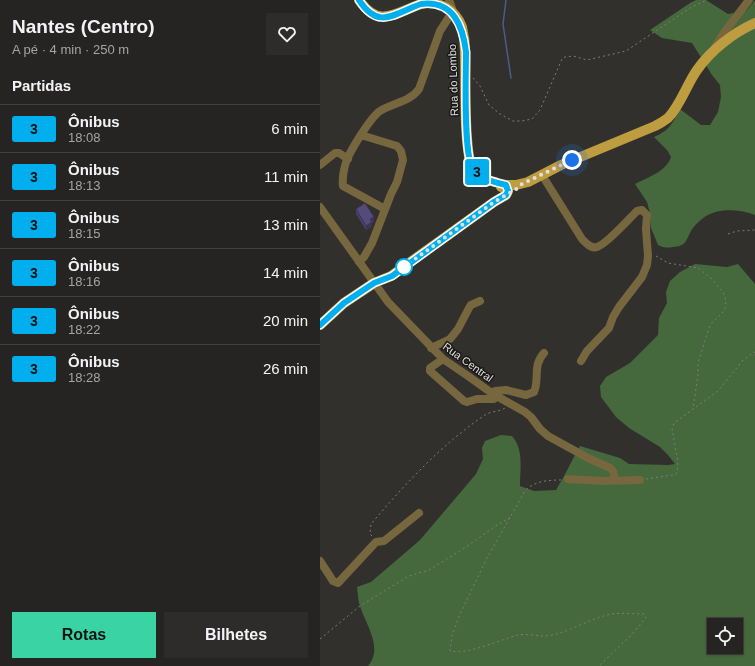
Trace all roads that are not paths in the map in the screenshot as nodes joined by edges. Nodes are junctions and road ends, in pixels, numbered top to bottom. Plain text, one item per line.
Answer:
1 (359, 0) edge
2 (449, 0) edge
3 (749, 0) edge
4 (453, 11) junction
5 (755, 23) edge
6 (712, 53) junction
7 (361, 135) junction
8 (348, 159) junction
9 (320, 165) edge
10 (542, 175) junction
11 (503, 189) junction
12 (320, 208) edge
13 (385, 209) junction
14 (359, 262) junction
15 (374, 283) junction
16 (480, 301) dead end
17 (320, 325) edge
18 (432, 348) junction
19 (544, 353) dead end
20 (443, 359) junction
21 (581, 362) dead end
22 (495, 395) junction
23 (568, 479) road end
24 (615, 480) junction
25 (640, 480) road end
26 (419, 513) dead end
27 (320, 561) edge

1 - 4 main road
2 - 4 street
3 - 6 street
4 - 7 street
4 - 11 main road, Rua do Lombo
5 - 6 main road
6 - 10 main road
7 - 8 street
7 - 13 street
8 - 9 street
8 - 13 street
10 - 11 main road
10 - 21 street
11 - 15 main road
12 - 14 street, Rua Central
13 - 14 street
14 - 15 street, Rua Central
15 - 17 main road
15 - 18 street, Rua Central
16 - 18 street
18 - 20 street, Rua Central
19 - 22 street
20 - 22 street, Rua Central
20 - 22 street
22 - 24 street, Rua Central
23 - 24 street
24 - 25 street
26 - 27 street

